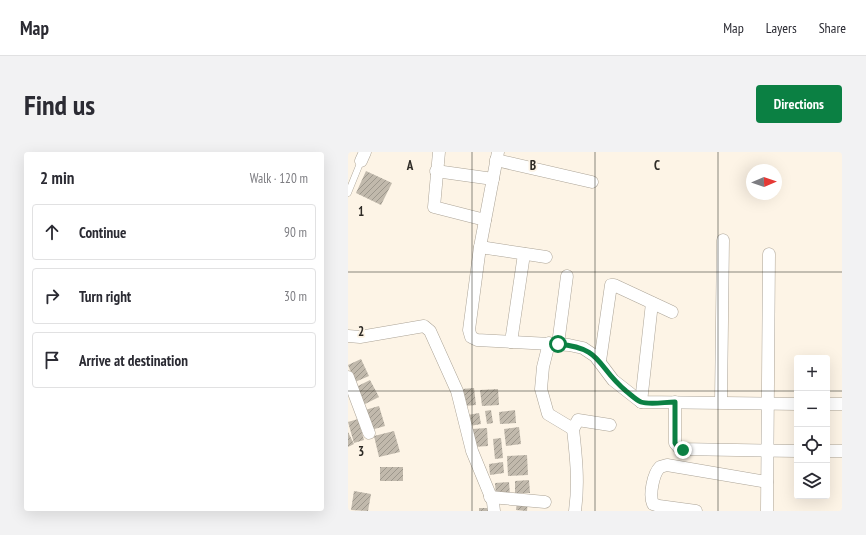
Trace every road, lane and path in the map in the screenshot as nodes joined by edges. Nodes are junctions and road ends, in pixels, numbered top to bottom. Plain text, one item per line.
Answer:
1 (439, 152) edge
2 (363, 156) edge
3 (497, 156) edge
4 (436, 171) junction
5 (493, 179) junction
6 (592, 182) dead end
7 (348, 193) edge
8 (485, 220) junction
9 (723, 240) dead end
10 (480, 247) junction
11 (524, 254) junction
12 (769, 254) dead end
13 (546, 257) dead end
14 (567, 276) dead end
15 (652, 303) junction
16 (672, 312) dead end
17 (348, 336) edge
18 (511, 342) junction
19 (553, 344) junction
20 (600, 361) junction
21 (348, 377) edge
22 (641, 402) junction
23 (675, 402) junction
24 (722, 402) junction
25 (768, 403) junction
26 (794, 404) edge
27 (830, 404) edge
28 (842, 404) edge
29 (354, 409) edge
30 (610, 425) dead end
31 (573, 428) junction
32 (369, 433) dead end
33 (768, 450) junction
34 (794, 451) edge
35 (830, 451) edge
36 (842, 451) edge
37 (767, 482) junction
38 (490, 497) junction
39 (545, 502) dead end
40 (494, 511) edge
41 (575, 511) edge
42 (696, 511) edge
43 (767, 511) edge

1 - 4 street
2 - 7 lane
3 - 5 street
3 - 6 street
4 - 5 street
4 - 8 street
5 - 8 street
8 - 10 street
9 - 24 street
10 - 11 street
10 - 18 street
11 - 13 street
11 - 18 street
12 - 25 street
14 - 19 street
15 - 16 street
15 - 20 street
15 - 22 street
17 - 38 street
18 - 19 street
19 - 20 street
19 - 31 street
20 - 22 street
21 - 29 street
22 - 23 street
23 - 24 street
23 - 33 street
24 - 25 street
25 - 26 street
25 - 33 street
27 - 28 street
29 - 32 street
30 - 31 street
31 - 41 street
33 - 34 street
33 - 37 street
35 - 36 street
37 - 42 street
37 - 43 street
38 - 39 street
38 - 40 street

